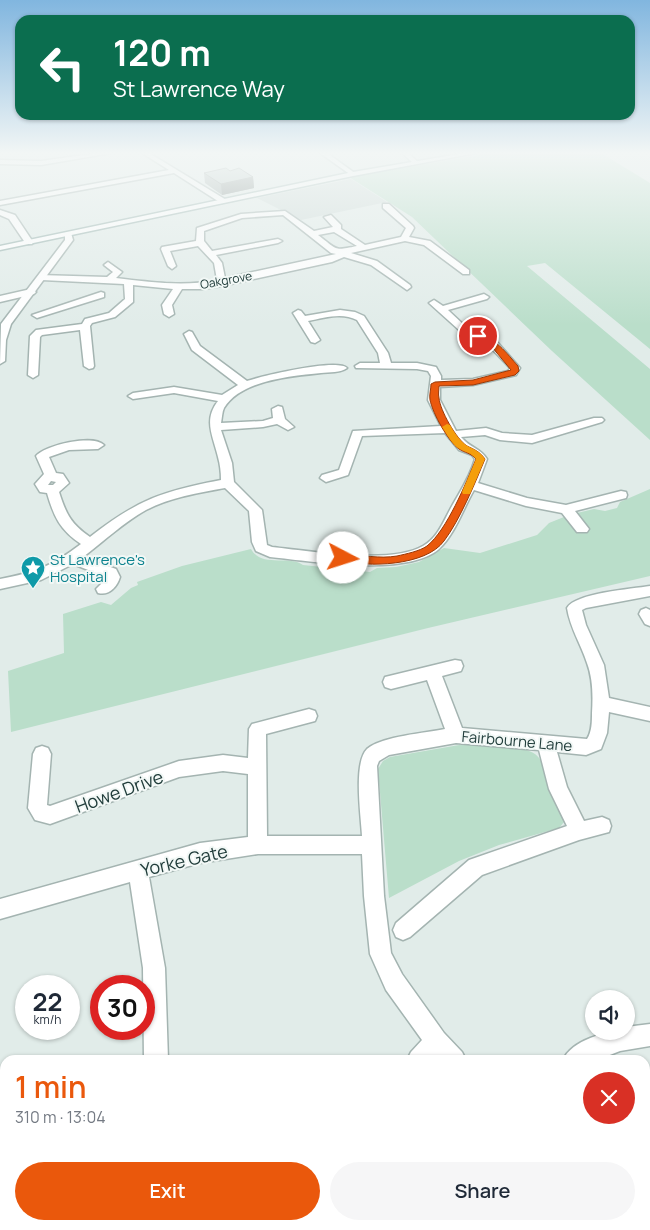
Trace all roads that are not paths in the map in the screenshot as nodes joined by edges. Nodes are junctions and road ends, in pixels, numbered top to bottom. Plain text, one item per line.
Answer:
1 (181, 210) edge
2 (391, 210) edge
3 (0, 212) edge
4 (328, 217) dead end
5 (335, 229) junction
6 (312, 234) junction
7 (68, 235) junction
8 (405, 239) junction
9 (278, 241) dead end
10 (29, 242) junction
11 (200, 243) junction
12 (363, 247) junction
13 (0, 248) edge
14 (212, 254) junction
15 (341, 254) junction
16 (108, 265) dead end
17 (172, 266) dead end
18 (466, 272) dead end
19 (42, 278) junction
20 (109, 280) junction
21 (128, 282) junction
22 (222, 283) junction
23 (88, 285) dead end
24 (179, 286) junction
25 (407, 287) dead end
26 (31, 292) junction
27 (484, 296) dead end
28 (0, 299) edge
29 (110, 302) junction
30 (169, 314) dead end
31 (37, 315) dead end
32 (84, 326) junction
33 (189, 334) dead end
34 (315, 340) dead end
35 (0, 361) edge
36 (386, 365) junction
37 (89, 366) dead end
38 (33, 375) dead end
39 (435, 384) junction
40 (245, 385) junction
41 (133, 396) dead end
42 (224, 398) junction
43 (282, 419) dead end
44 (598, 420) dead end
45 (214, 427) junction
46 (450, 432) junction
47 (98, 445) dead end
48 (326, 478) dead end
49 (228, 483) junction
50 (470, 485) junction
51 (622, 495) dead end
52 (566, 509) junction
53 (582, 529) dead end
54 (90, 544) junction
55 (72, 558) junction
56 (0, 584) edge
57 (103, 590) dead end
58 (650, 591) edge
59 (455, 666) dead end
60 (432, 672) junction
61 (390, 682) dead end
62 (600, 702) junction
63 (650, 714) edge
64 (309, 716) dead end
65 (456, 735) junction
66 (546, 743) junction
67 (42, 754) dead end
68 (257, 767) junction
69 (602, 826) dead end
70 (580, 832) junction
71 (258, 845) junction
72 (372, 845) junction
73 (138, 870) junction
74 (0, 909) edge
75 (403, 930) dead end
76 (650, 1035) edge
77 (436, 1041) junction
78 (156, 1055) edge
79 (423, 1055) edge
80 (449, 1055) edge
81 (582, 1055) edge

1 - 7 street
2 - 8 street
3 - 10 street
4 - 5 street
5 - 6 street
5 - 12 street
6 - 11 street
6 - 15 street
7 - 10 street
7 - 19 street
8 - 12 street, Oakgrove
8 - 18 street
9 - 14 street
10 - 13 street
11 - 14 street
11 - 17 street
12 - 15 street, Oakgrove
14 - 22 street
15 - 22 street, Oakgrove
15 - 25 street
16 - 20 street
19 - 20 street, Oakgrove
19 - 26 street
20 - 21 street, Oakgrove
21 - 24 street, Oakgrove
21 - 29 street
22 - 24 street, Oakgrove
23 - 29 street
24 - 30 street
26 - 28 street
26 - 35 street
27 - 39 street
29 - 31 street
29 - 32 street
32 - 37 street
32 - 38 street
33 - 40 street
34 - 36 street
36 - 39 street
36 - 40 street
39 - 46 street
40 - 42 street
41 - 42 street
42 - 45 street
43 - 45 street
44 - 46 street
45 - 49 street
46 - 48 street
46 - 50 street
47 - 54 street
49 - 50 street
49 - 54 street
50 - 52 street
51 - 52 street
52 - 53 street
54 - 55 street
55 - 56 street
55 - 57 street
58 - 62 street, Fairbourne Lane
59 - 60 street
60 - 61 street
60 - 65 street
62 - 63 street
62 - 66 street, Fairbourne Lane
64 - 68 street
65 - 66 street, Fairbourne Lane
65 - 72 street, Fairbourne Lane
66 - 70 street
67 - 68 street, Howe Drive
68 - 71 street
69 - 70 street
70 - 75 street
71 - 72 street, Yorke Gate
71 - 73 street, Yorke Gate
72 - 77 street, Fairbourne Lane
73 - 74 street, Yorke Gate
73 - 78 street
76 - 81 street
77 - 79 street
77 - 80 street, Fairbourne Lane

